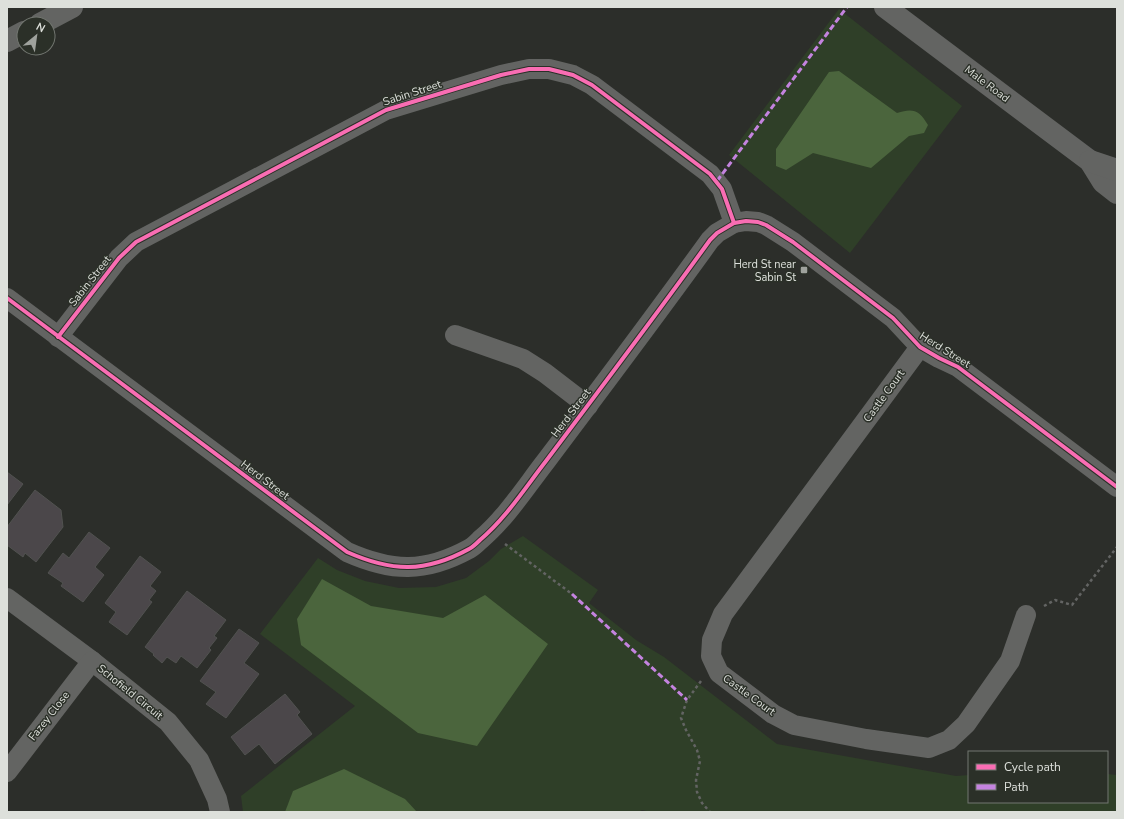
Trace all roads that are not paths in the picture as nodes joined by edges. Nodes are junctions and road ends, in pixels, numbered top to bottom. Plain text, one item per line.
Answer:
1 (72, 7) edge
2 (885, 7) edge
3 (55, 16) edge
4 (16, 36) edge
5 (7, 41) edge
6 (1090, 161) junction
7 (1117, 170) edge
8 (1117, 193) edge
9 (734, 223) junction
10 (7, 298) edge
11 (455, 335) dead end
12 (58, 337) junction
13 (920, 346) junction
14 (588, 406) junction
15 (1117, 487) edge
16 (7, 598) edge
17 (1026, 615) road end
18 (92, 661) junction
19 (7, 772) edge
20 (220, 812) edge

1 - 3 street
2 - 6 street, Male Road
4 - 5 street
6 - 7 street, Male Road
6 - 8 street, Male Road
9 - 12 street, Sabin Street
9 - 13 street, Herd Street
9 - 14 street, Herd Street
10 - 12 street, Herd Street
11 - 14 street
12 - 14 street, Herd Street
13 - 15 street, Herd Street
13 - 17 street, Castle Court
16 - 18 street, Schofield Circuit
18 - 19 street, Fazey Close
18 - 20 street, Schofield Circuit

